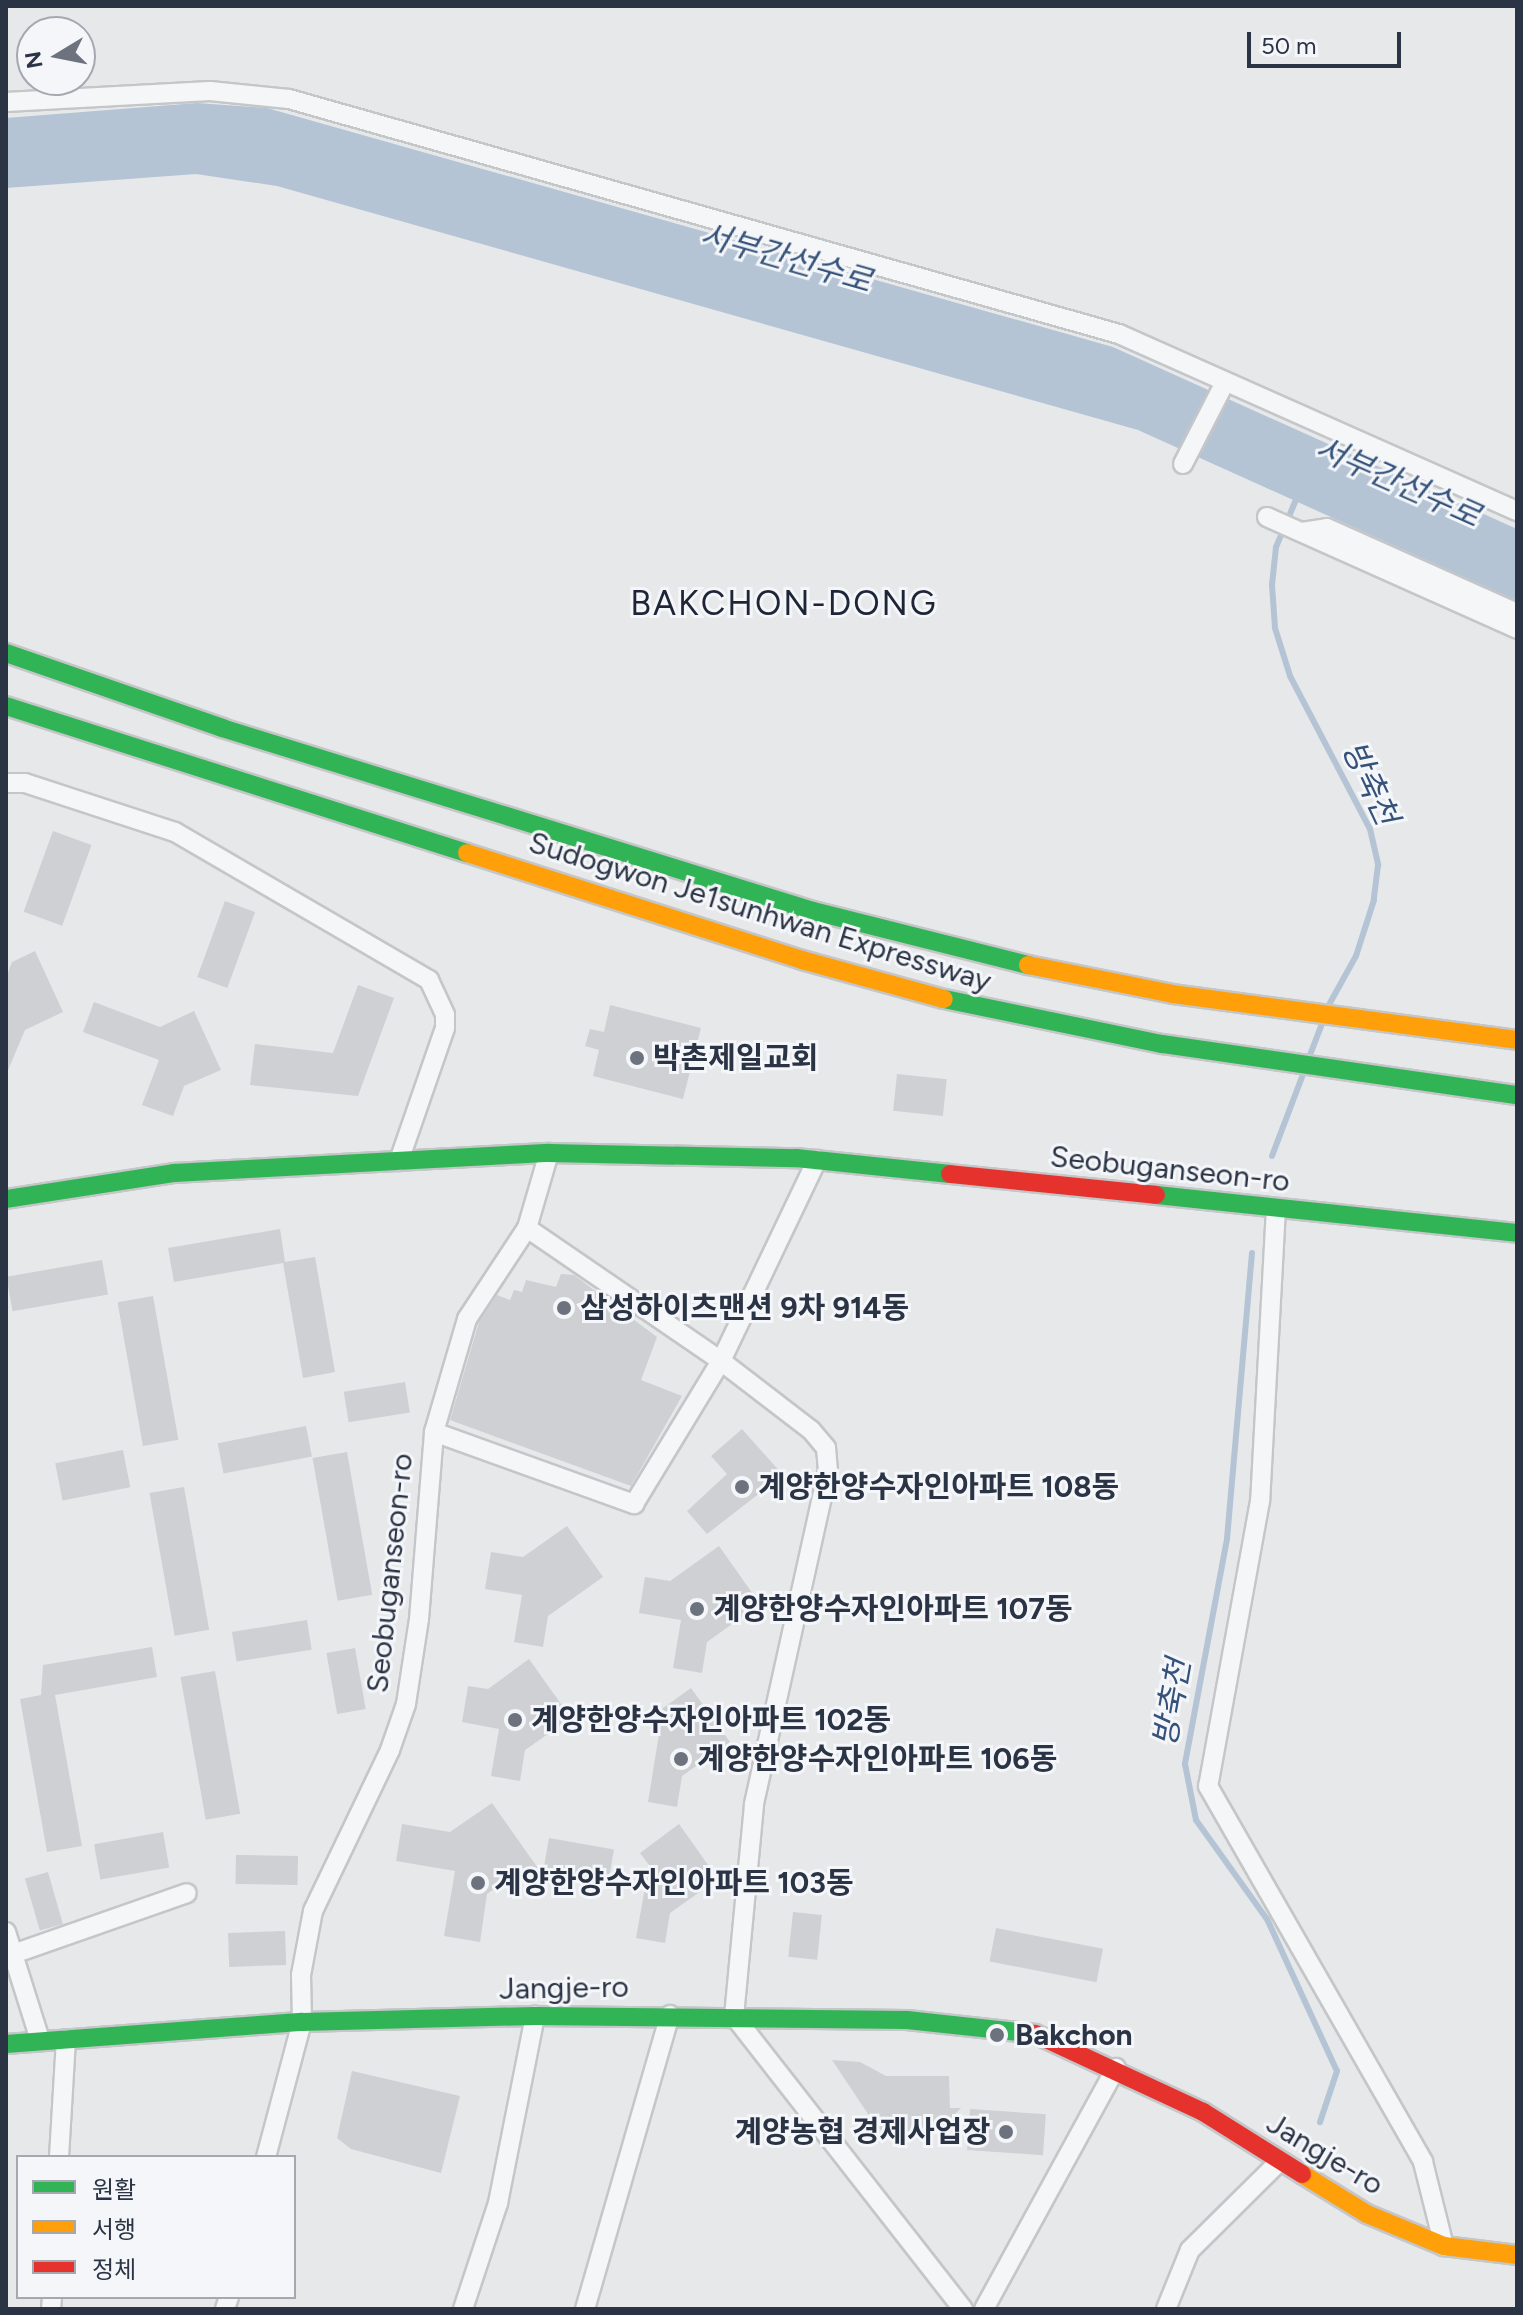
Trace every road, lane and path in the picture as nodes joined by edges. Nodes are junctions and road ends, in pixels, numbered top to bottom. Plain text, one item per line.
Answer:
1 (6, 102) edge
2 (1221, 390) dead end
3 (1183, 464) dead end
4 (1517, 511) edge
5 (1267, 517) dead end
6 (1302, 532) junction
7 (1517, 613) edge
8 (1517, 629) edge
9 (6, 653) edge
10 (6, 706) edge
11 (6, 783) edge
12 (1517, 1040) edge
13 (1517, 1095) edge
14 (549, 1153) junction
15 (817, 1160) junction
16 (399, 1161) junction
17 (6, 1199) edge
18 (1276, 1208) junction
19 (527, 1228) junction
20 (1517, 1233) edge
21 (721, 1361) junction
22 (434, 1432) junction
23 (187, 1893) dead end
24 (6, 1932) edge
25 (13, 1954) junction
26 (670, 2015) junction
27 (535, 2016) junction
28 (734, 2016) junction
29 (302, 2022) junction
30 (66, 2039) junction
31 (40, 2040) junction
32 (6, 2044) edge
33 (1116, 2068) junction
34 (59, 2155) edge
35 (267, 2155) edge
36 (1280, 2161) junction
37 (1444, 2246) junction
38 (1517, 2255) edge
39 (463, 2309) edge
40 (585, 2309) edge
41 (963, 2309) edge
42 (984, 2309) edge
43 (1166, 2309) edge

1 - 4 street
2 - 3 street
5 - 6 street
6 - 7 street
6 - 8 street
9 - 12 main road, Sudogwon Je1sunhwan Expressway
10 - 13 main road, Sudogwon Je1sunhwan Expressway
11 - 16 street
14 - 15 main road, Seobuganseon-ro
14 - 16 main road, Seobuganseon-ro
14 - 19 street, Seobuganseon-ro
15 - 18 main road, Seobuganseon-ro
15 - 21 street
16 - 17 main road, Seobuganseon-ro
18 - 20 main road, Seobuganseon-ro
18 - 37 street
19 - 21 street
19 - 22 street, Seobuganseon-ro
21 - 22 street
21 - 28 street
22 - 29 street, Seobuganseon-ro
23 - 25 street
24 - 25 street
25 - 31 street
26 - 27 main road, Jangje-ro
26 - 28 main road, Jangje-ro
26 - 40 street
27 - 29 main road, Jangje-ro
27 - 39 street
28 - 33 main road, Jangje-ro
28 - 41 street
29 - 30 main road, Jangje-ro
29 - 35 street, Seobuganseon-ro
30 - 31 main road, Jangje-ro
30 - 34 street
31 - 32 main road, Jangje-ro
33 - 36 main road, Jangje-ro
33 - 42 street
36 - 37 main road, Jangje-ro
36 - 43 street
37 - 38 main road, Jangje-ro

